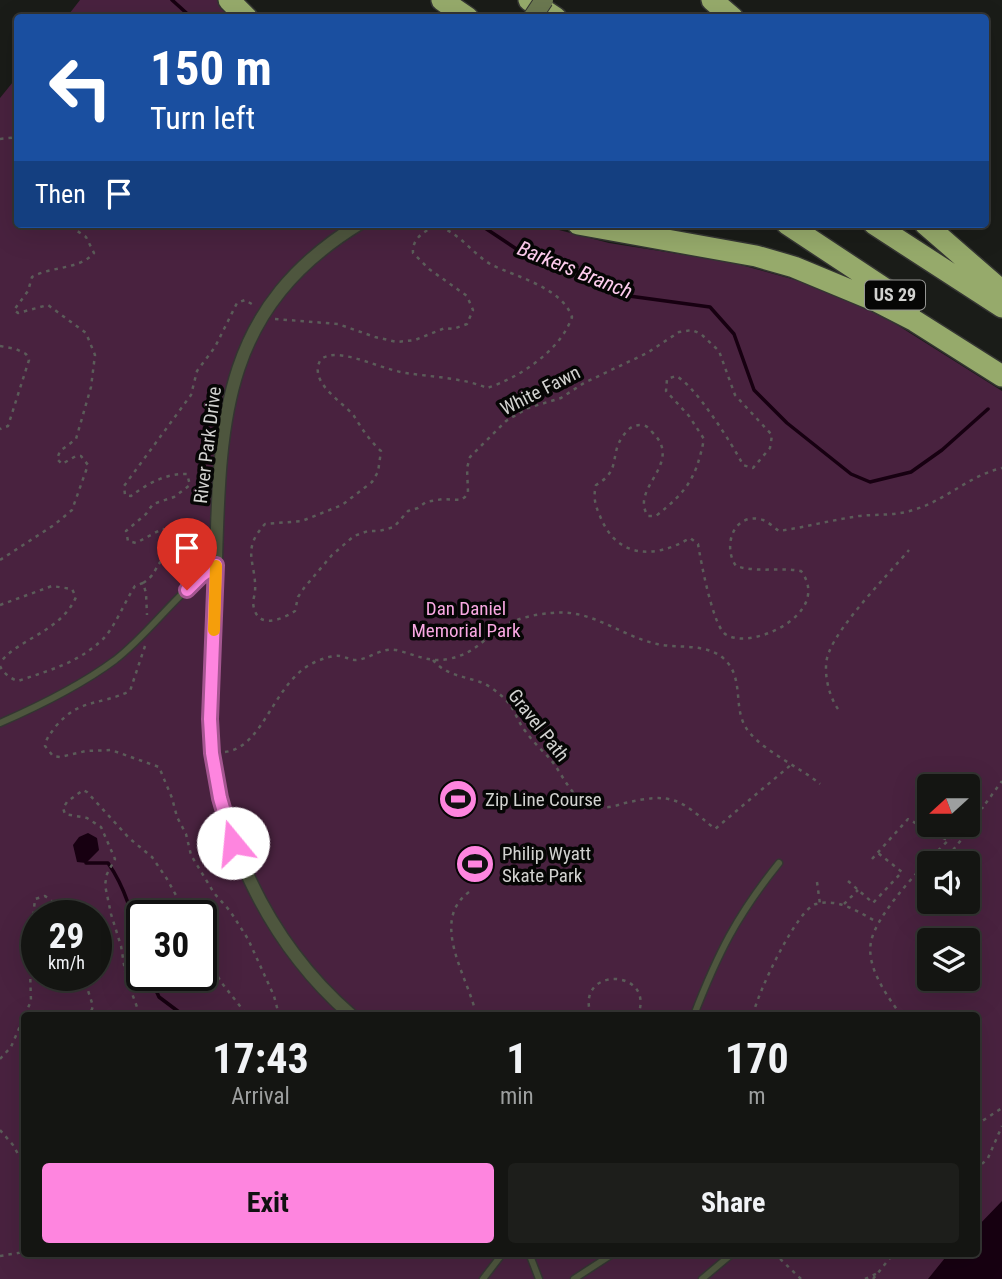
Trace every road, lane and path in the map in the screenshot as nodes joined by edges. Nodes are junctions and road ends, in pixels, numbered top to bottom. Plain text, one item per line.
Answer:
1 (229, 0) edge
2 (442, 0) edge
3 (529, 0) edge
4 (712, 0) edge
5 (243, 14) edge
6 (462, 14) edge
7 (550, 14) edge
8 (728, 14) edge
9 (72, 228) edge
10 (354, 228) edge
11 (432, 228) edge
12 (445, 228) edge
13 (600, 228) edge
14 (794, 228) edge
15 (880, 228) edge
16 (930, 228) edge
17 (1002, 291) edge
18 (1002, 307) edge
19 (266, 313) junction
20 (0, 346) edge
21 (1002, 365) edge
22 (1002, 376) edge
23 (0, 429) edge
24 (1002, 468) edge
25 (909, 550) dead end
26 (0, 560) edge
27 (216, 565) junction
28 (143, 583) junction
29 (0, 605) edge
30 (146, 631) junction
31 (433, 660) junction
32 (0, 665) edge
33 (838, 709) dead end
34 (0, 723) edge
35 (212, 753) junction
36 (792, 764) junction
37 (1002, 781) edge
38 (820, 784) dead end
39 (983, 807) junction
40 (980, 810) edge
41 (951, 837) edge
42 (948, 840) junction
43 (953, 850) dead end
44 (878, 853) junction
45 (872, 859) dead end
46 (779, 863) dead end
47 (848, 881) dead end
48 (817, 882) dead end
49 (858, 890) junction
50 (469, 892) dead end
51 (35, 900) edge
52 (50, 900) edge
53 (179, 900) edge
54 (820, 904) junction
55 (844, 904) junction
56 (878, 922) junction
57 (126, 970) edge
58 (217, 975) edge
59 (31, 991) edge
60 (88, 991) edge
61 (132, 991) edge
62 (26, 1012) edge
63 (91, 1012) edge
64 (137, 1012) edge
65 (245, 1012) edge
66 (278, 1012) edge
67 (348, 1012) edge
68 (474, 1012) edge
69 (590, 1012) edge
70 (639, 1012) edge
71 (695, 1012) edge
72 (754, 1012) edge
73 (899, 1012) edge
74 (21, 1024) edge
75 (0, 1059) edge
76 (1002, 1108) edge
77 (980, 1122) edge
78 (1002, 1126) edge
79 (0, 1130) edge
80 (21, 1161) edge
81 (980, 1166) edge
82 (21, 1252) edge
83 (0, 1256) edge
84 (500, 1257) edge
85 (531, 1257) edge
86 (608, 1257) edge
87 (728, 1257) edge
88 (778, 1257) edge
89 (891, 1257) edge
90 (878, 1272) junction
91 (483, 1279) edge
92 (539, 1279) edge
93 (574, 1279) edge
94 (702, 1279) edge
95 (801, 1279) edge
96 (865, 1279) edge
97 (873, 1279) edge

1 - 5 highway
2 - 6 highway
3 - 7 highway
4 - 8 highway
9 - 26 path
10 - 19 street, River Park Drive
11 - 19 path, White Fawn
12 - 24 path, White Fawn
13 - 22 highway
14 - 21 highway, US 29
15 - 18 highway, US 29
16 - 17 highway
19 - 27 street, River Park Drive
19 - 28 path, White Fawn
20 - 23 path
25 - 33 path
27 - 30 lane
27 - 35 street, River Park Drive
28 - 30 path
28 - 32 path
29 - 32 path
30 - 34 lane
30 - 66 path
31 - 35 path, Gravel Path
31 - 36 path, Gravel Path
31 - 36 path, Gravel Path
35 - 67 street, River Park Drive
36 - 38 path, Gravel Path
37 - 39 path
39 - 40 path
39 - 43 path
41 - 42 path
42 - 44 path
42 - 56 path
44 - 45 path
44 - 49 path
46 - 71 lane
47 - 49 path
48 - 54 path
49 - 55 path
50 - 68 path
51 - 52 path
53 - 57 path
54 - 55 path
54 - 72 path
55 - 56 path
56 - 73 path
58 - 65 path
59 - 62 path
60 - 63 path
61 - 64 path
69 - 70 path
74 - 75 path
76 - 77 path
78 - 81 path
79 - 80 path
82 - 83 path
84 - 91 lane
85 - 92 lane
86 - 93 lane
87 - 94 lane
88 - 95 path
89 - 90 path
90 - 96 path
90 - 97 path

